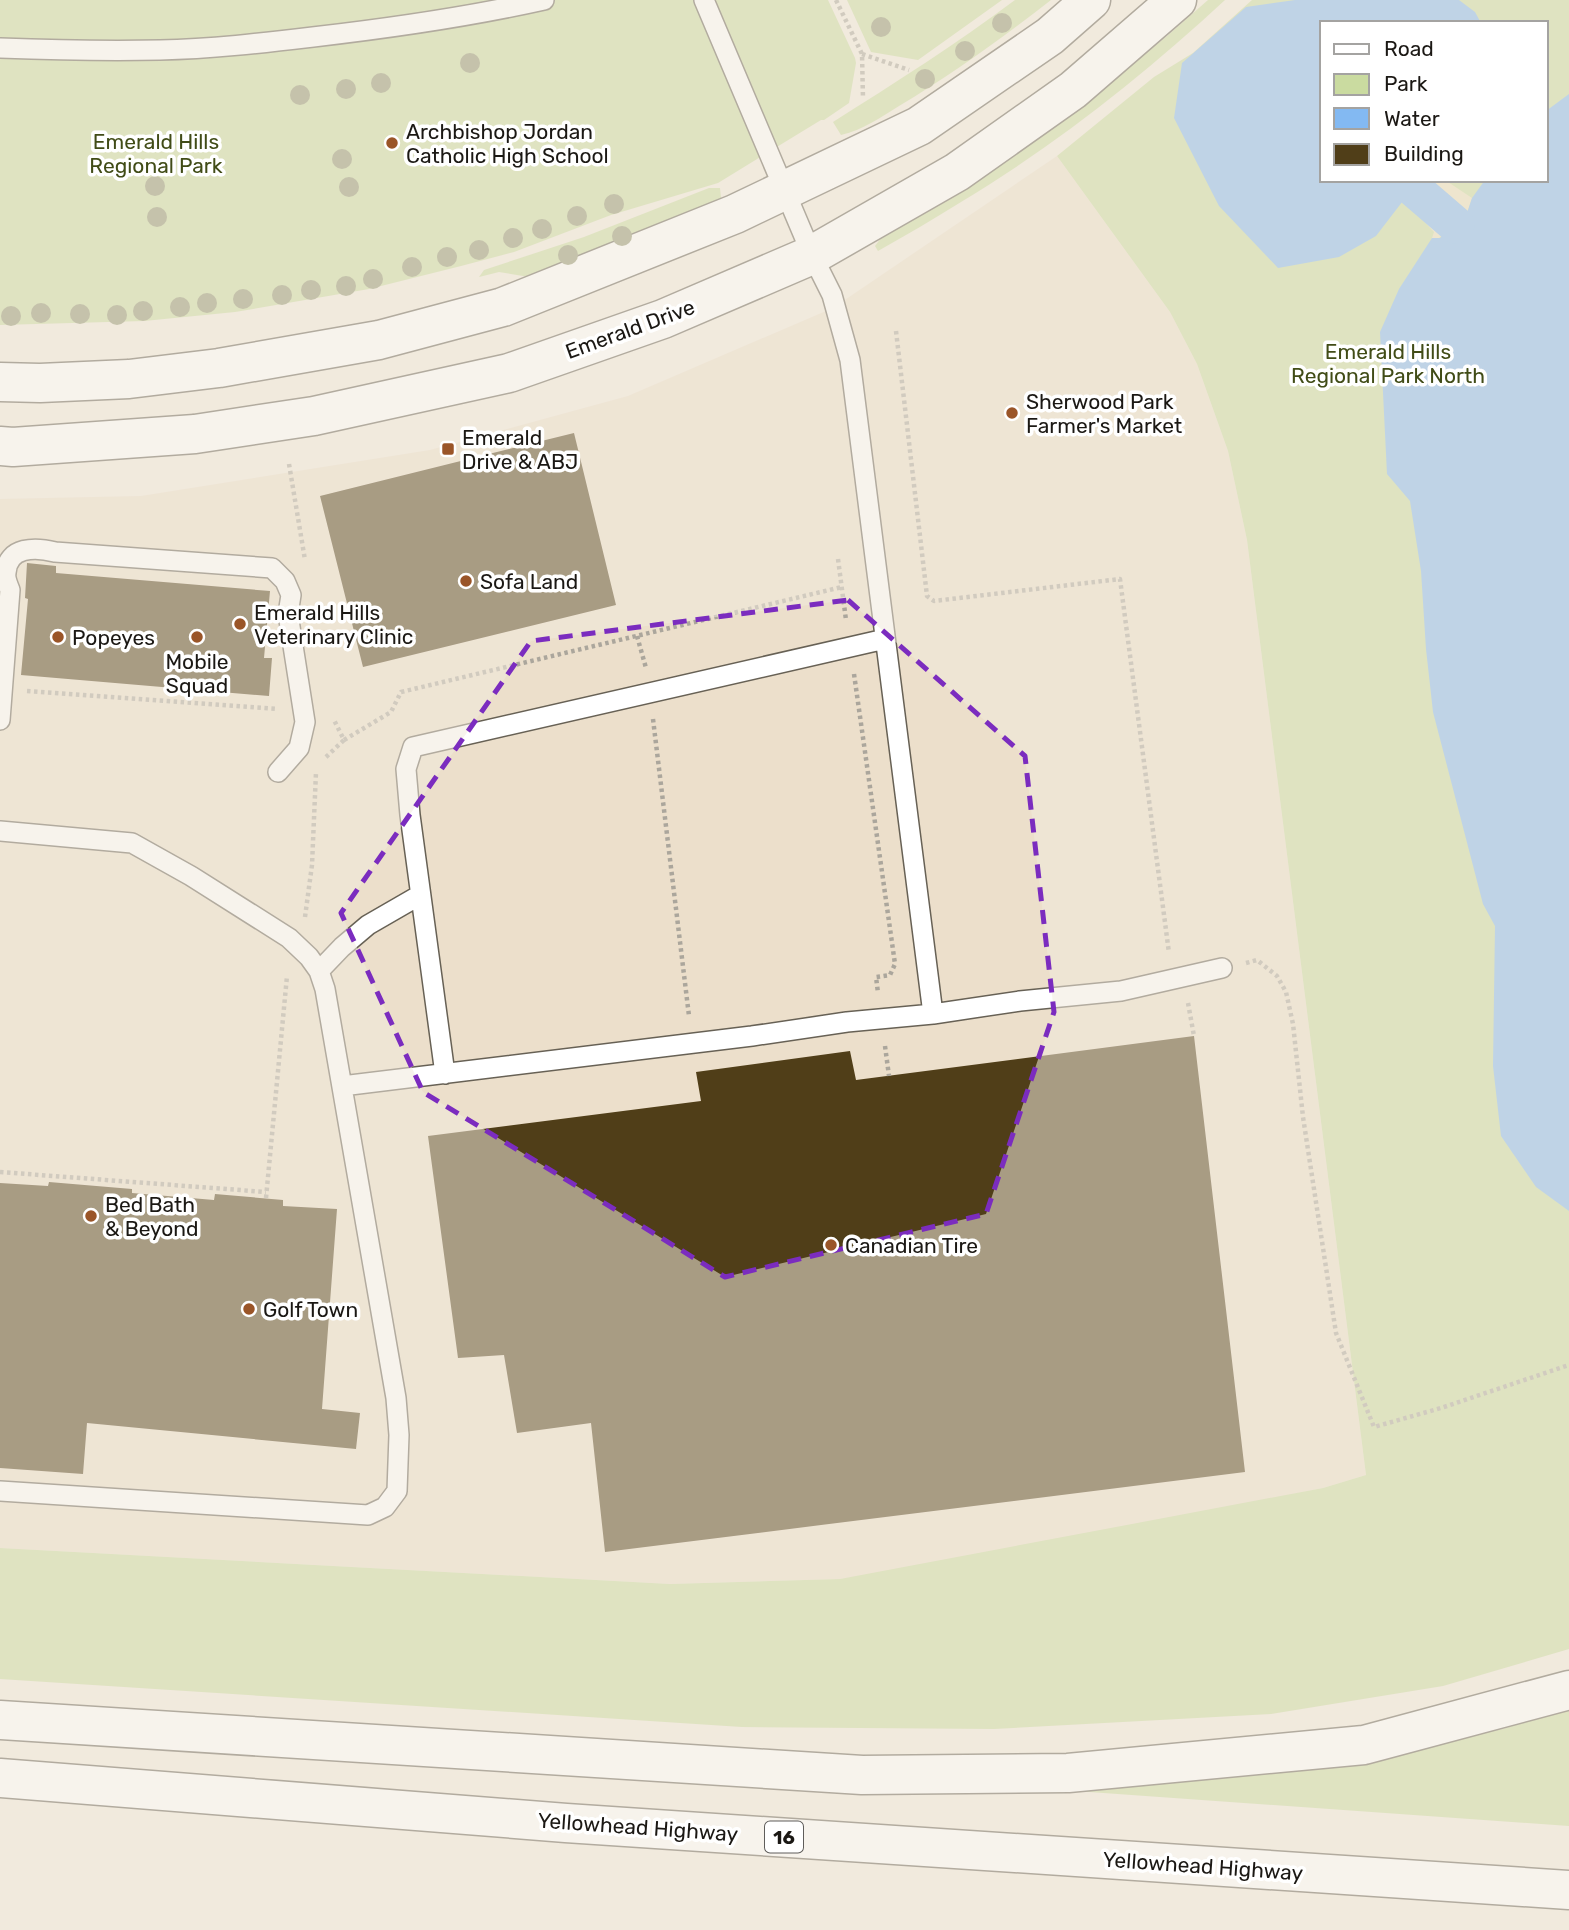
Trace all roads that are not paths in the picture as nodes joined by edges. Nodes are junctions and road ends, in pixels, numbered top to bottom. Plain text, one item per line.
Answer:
1 (544, 0) edge
2 (704, 0) edge
3 (1091, 0) edge
4 (1177, 0) edge
5 (0, 48) edge
6 (785, 191) junction
7 (812, 256) junction
8 (0, 383) edge
9 (0, 446) edge
10 (885, 639) junction
11 (0, 720) edge
12 (278, 772) dead end
13 (0, 831) edge
14 (421, 895) junction
15 (1222, 968) road end
16 (319, 971) junction
17 (933, 1014) junction
18 (444, 1074) junction
19 (342, 1086) junction
20 (0, 1491) edge
21 (1569, 1690) edge
22 (0, 1720) edge
23 (0, 1778) edge
24 (1569, 1890) edge

1 - 5 lane
2 - 6 lane
3 - 6 main road
4 - 7 main road, Emerald Drive
6 - 7 lane
6 - 8 main road
7 - 9 main road, Emerald Drive
7 - 10 lane
10 - 14 lane
10 - 17 lane
11 - 12 lane
13 - 16 lane
14 - 16 lane
14 - 18 lane
15 - 17 lane
16 - 19 lane
17 - 18 lane
18 - 19 lane
19 - 20 lane
21 - 22 main road
23 - 24 main road, Yellowhead Highway / 16

